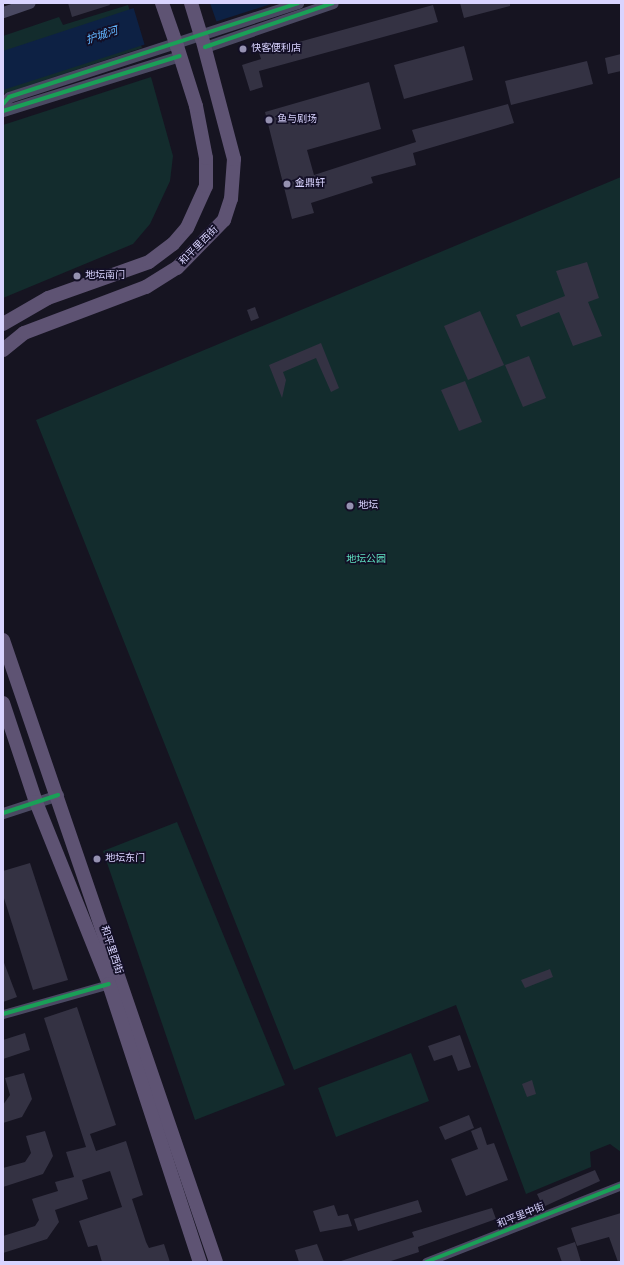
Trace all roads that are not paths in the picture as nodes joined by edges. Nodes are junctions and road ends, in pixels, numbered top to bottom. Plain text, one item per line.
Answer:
1 (29, 3) edge
2 (162, 3) edge
3 (190, 3) edge
4 (298, 3) edge
5 (333, 3) edge
6 (3, 12) edge
7 (203, 43) junction
8 (178, 51) junction
9 (3, 104) edge
10 (3, 111) edge
11 (3, 324) edge
12 (3, 350) edge
13 (3, 640) edge
14 (3, 703) edge
15 (58, 795) junction
16 (36, 802) junction
17 (3, 813) edge
18 (109, 984) junction
19 (3, 1014) edge
20 (621, 1185) edge
21 (200, 1262) edge
22 (216, 1262) edge
23 (426, 1262) edge

1 - 6 street
2 - 8 main road, 和平里西街, bridge
3 - 7 main road, 和平里西街, bridge
4 - 9 street
5 - 7 street
7 - 12 main road, 和平里西街
8 - 10 street
8 - 11 main road, 和平里西街
13 - 15 main road, 和平里西街
14 - 16 main road, 和平里西街
15 - 16 street
15 - 22 main road, 和平里西街
16 - 17 street
16 - 18 main road, 和平里西街
18 - 19 street
18 - 21 main road, 和平里西街
20 - 23 street, 和平里中街

